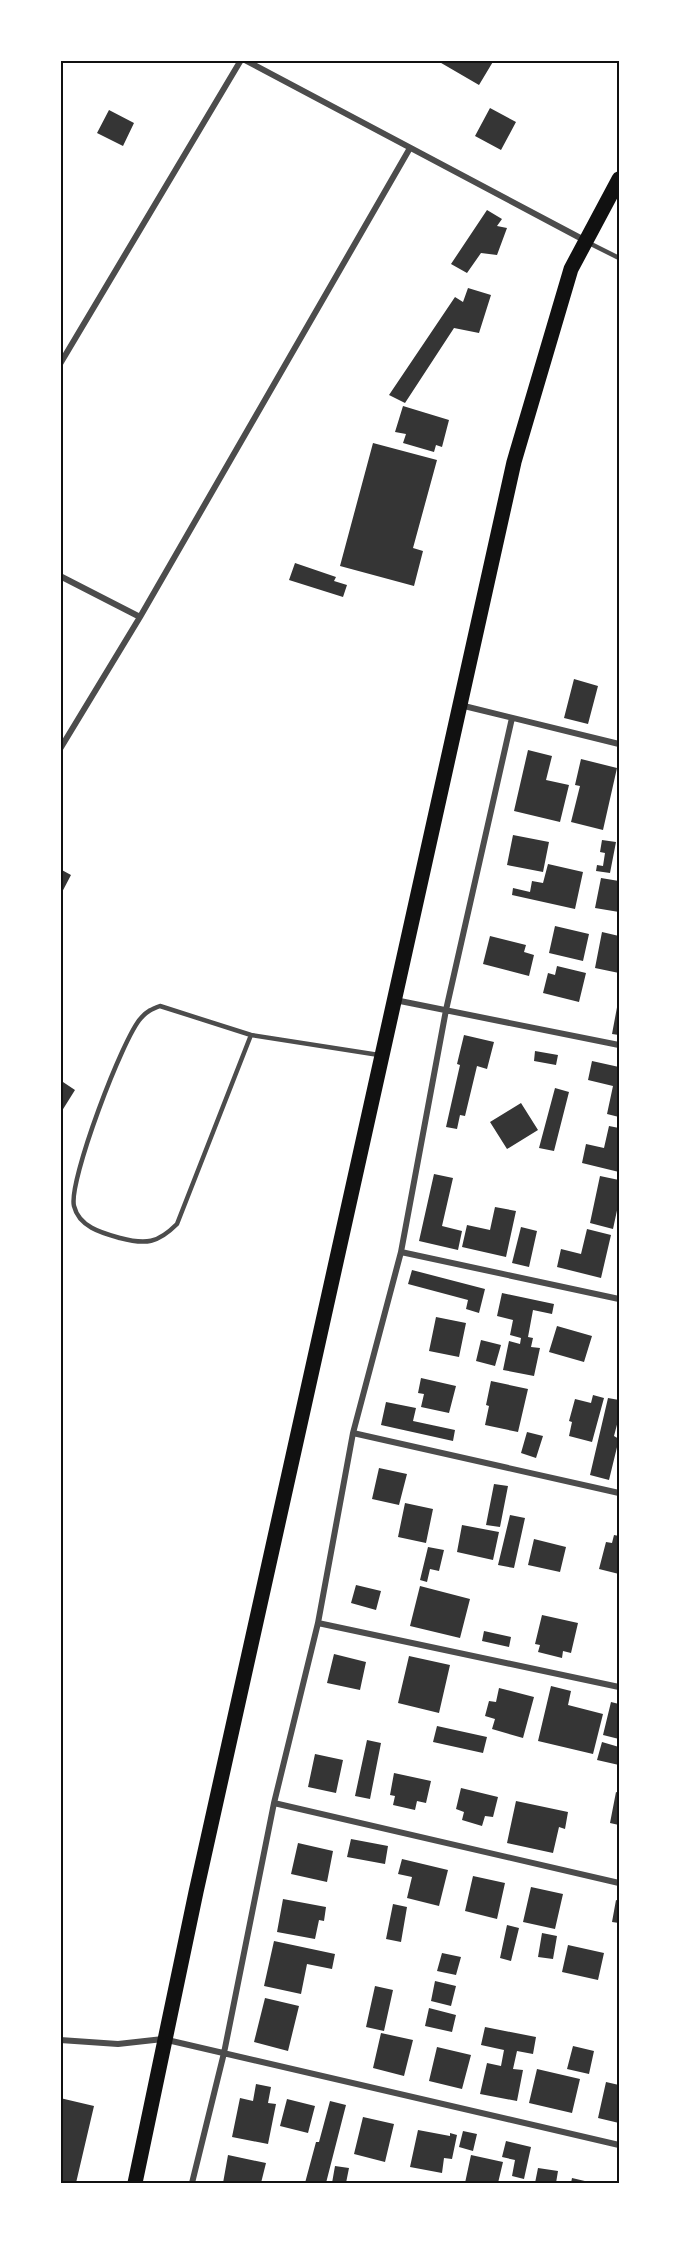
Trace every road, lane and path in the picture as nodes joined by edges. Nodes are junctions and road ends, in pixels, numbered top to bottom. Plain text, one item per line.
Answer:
1 (243, 60) edge
2 (410, 148) junction
3 (619, 179) edge
4 (586, 241) junction
5 (619, 258) edge
6 (60, 364) edge
7 (60, 576) edge
8 (140, 617) junction
9 (460, 705) junction
10 (512, 718) junction
11 (619, 744) edge
12 (60, 749) edge
13 (394, 1000) junction
14 (446, 1010) junction
15 (251, 1035) junction
16 (619, 1045) edge
17 (382, 1055) junction
18 (401, 1252) junction
19 (619, 1299) edge
20 (352, 1433) junction
21 (619, 1493) edge
22 (318, 1623) junction
23 (619, 1687) edge
24 (274, 1803) junction
25 (619, 1883) edge
26 (60, 2040) edge
27 (164, 2040) junction
28 (224, 2053) junction
29 (619, 2145) edge
30 (135, 2183) edge
31 (192, 2183) edge

1 - 2 street
1 - 6 street
2 - 4 street
2 - 8 street
3 - 4 main road
4 - 5 lane
4 - 9 main road
7 - 8 street
8 - 12 street
9 - 10 street
9 - 13 main road
10 - 11 street
10 - 14 street
13 - 14 street
13 - 17 main road
14 - 16 street
14 - 18 street
15 - 15 lane
15 - 17 lane
17 - 27 main road
18 - 19 street
18 - 20 street
20 - 21 street
20 - 22 street
22 - 23 street
22 - 24 street
24 - 25 street
24 - 28 street
26 - 27 street
27 - 28 street
27 - 30 main road
28 - 29 street
28 - 31 street

